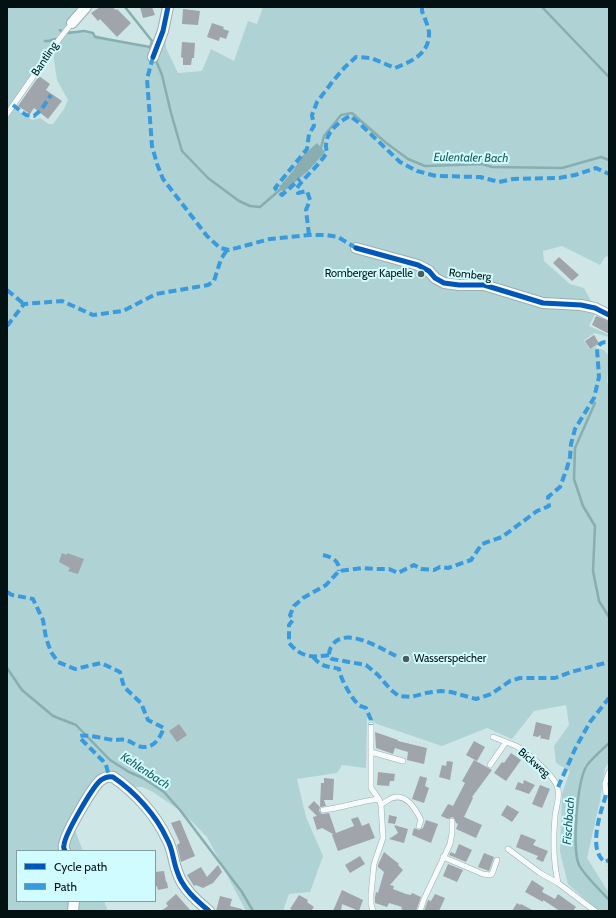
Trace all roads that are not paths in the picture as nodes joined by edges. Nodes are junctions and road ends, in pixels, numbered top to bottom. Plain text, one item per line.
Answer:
1 (86, 7) edge
2 (168, 7) edge
3 (72, 23) joint
4 (153, 57) dead end
5 (7, 114) edge
6 (356, 248) dead end
7 (609, 315) edge
8 (371, 725) dead end
9 (493, 737) dead end
10 (506, 742) junction
11 (371, 752) junction
12 (403, 761) dead end
13 (490, 765) dead end
14 (609, 772) edge
15 (606, 795) dead end
16 (379, 799) junction
17 (381, 805) junction
18 (323, 810) dead end
19 (452, 821) dead end
20 (419, 826) dead end
21 (508, 849) dead end
22 (65, 850) edge
23 (443, 857) junction
24 (498, 860) dead end
25 (558, 883) junction
26 (209, 911) edge
27 (373, 911) edge
28 (420, 911) edge
29 (595, 911) edge

1 - 3 street, Bantling
2 - 4 street
3 - 5 lane, Bantling
6 - 7 street, Romberg
8 - 11 lane
9 - 10 lane, Bickweg
10 - 13 lane, Bickweg
10 - 25 lane, Bickweg
11 - 12 lane
11 - 16 lane
14 - 15 lane
16 - 17 lane
16 - 18 lane
17 - 20 lane
17 - 27 lane
19 - 23 lane
21 - 25 lane
22 - 26 street
23 - 24 lane
23 - 28 lane
25 - 29 lane

